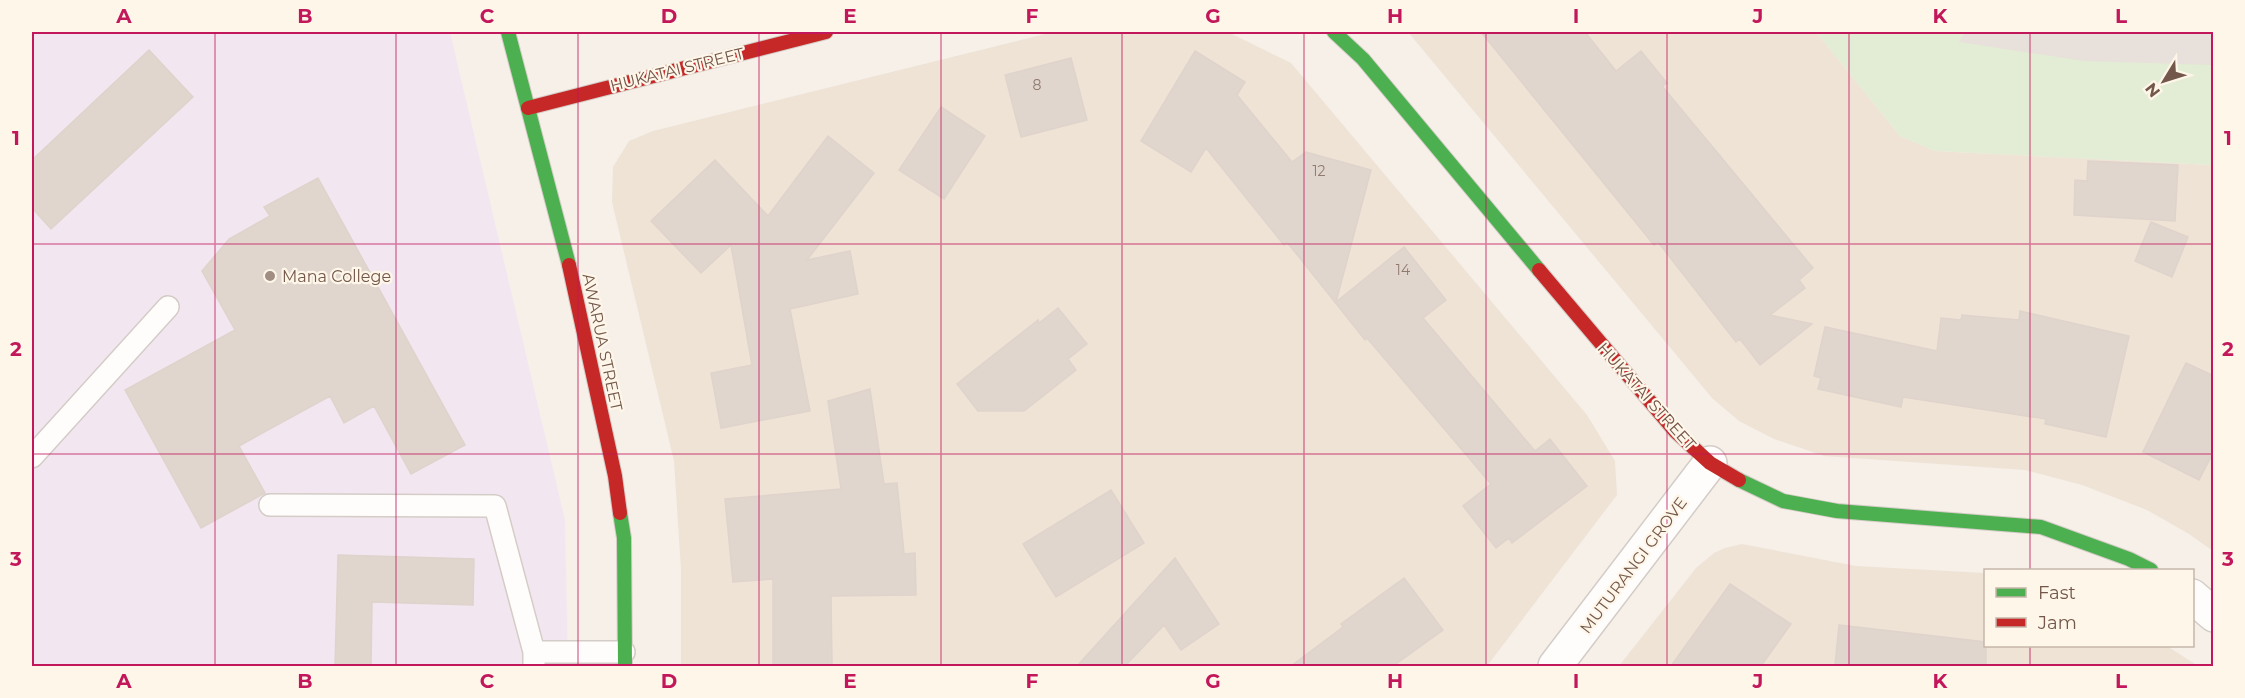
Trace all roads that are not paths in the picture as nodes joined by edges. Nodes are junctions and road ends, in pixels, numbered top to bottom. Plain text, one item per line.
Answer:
1 (508, 32) edge
2 (826, 32) edge
3 (1334, 32) edge
4 (790, 36) edge
5 (528, 108) junction
6 (168, 307) dead end
7 (32, 457) edge
8 (1710, 463) junction
9 (270, 505) dead end
10 (2149, 569) edge
11 (2194, 597) edge
12 (2214, 615) edge
13 (534, 659) edge
14 (624, 659) edge
15 (1555, 666) edge

1 - 5 street, AWARUA STREET
2 - 4 street, HUKATAI STREET
3 - 8 street, HUKATAI STREET
4 - 5 street, HUKATAI STREET
5 - 14 street, AWARUA STREET
6 - 7 lane
8 - 10 street, HUKATAI STREET
8 - 15 street, MUTURANGI GROVE
9 - 13 lane
11 - 12 street
13 - 14 lane

